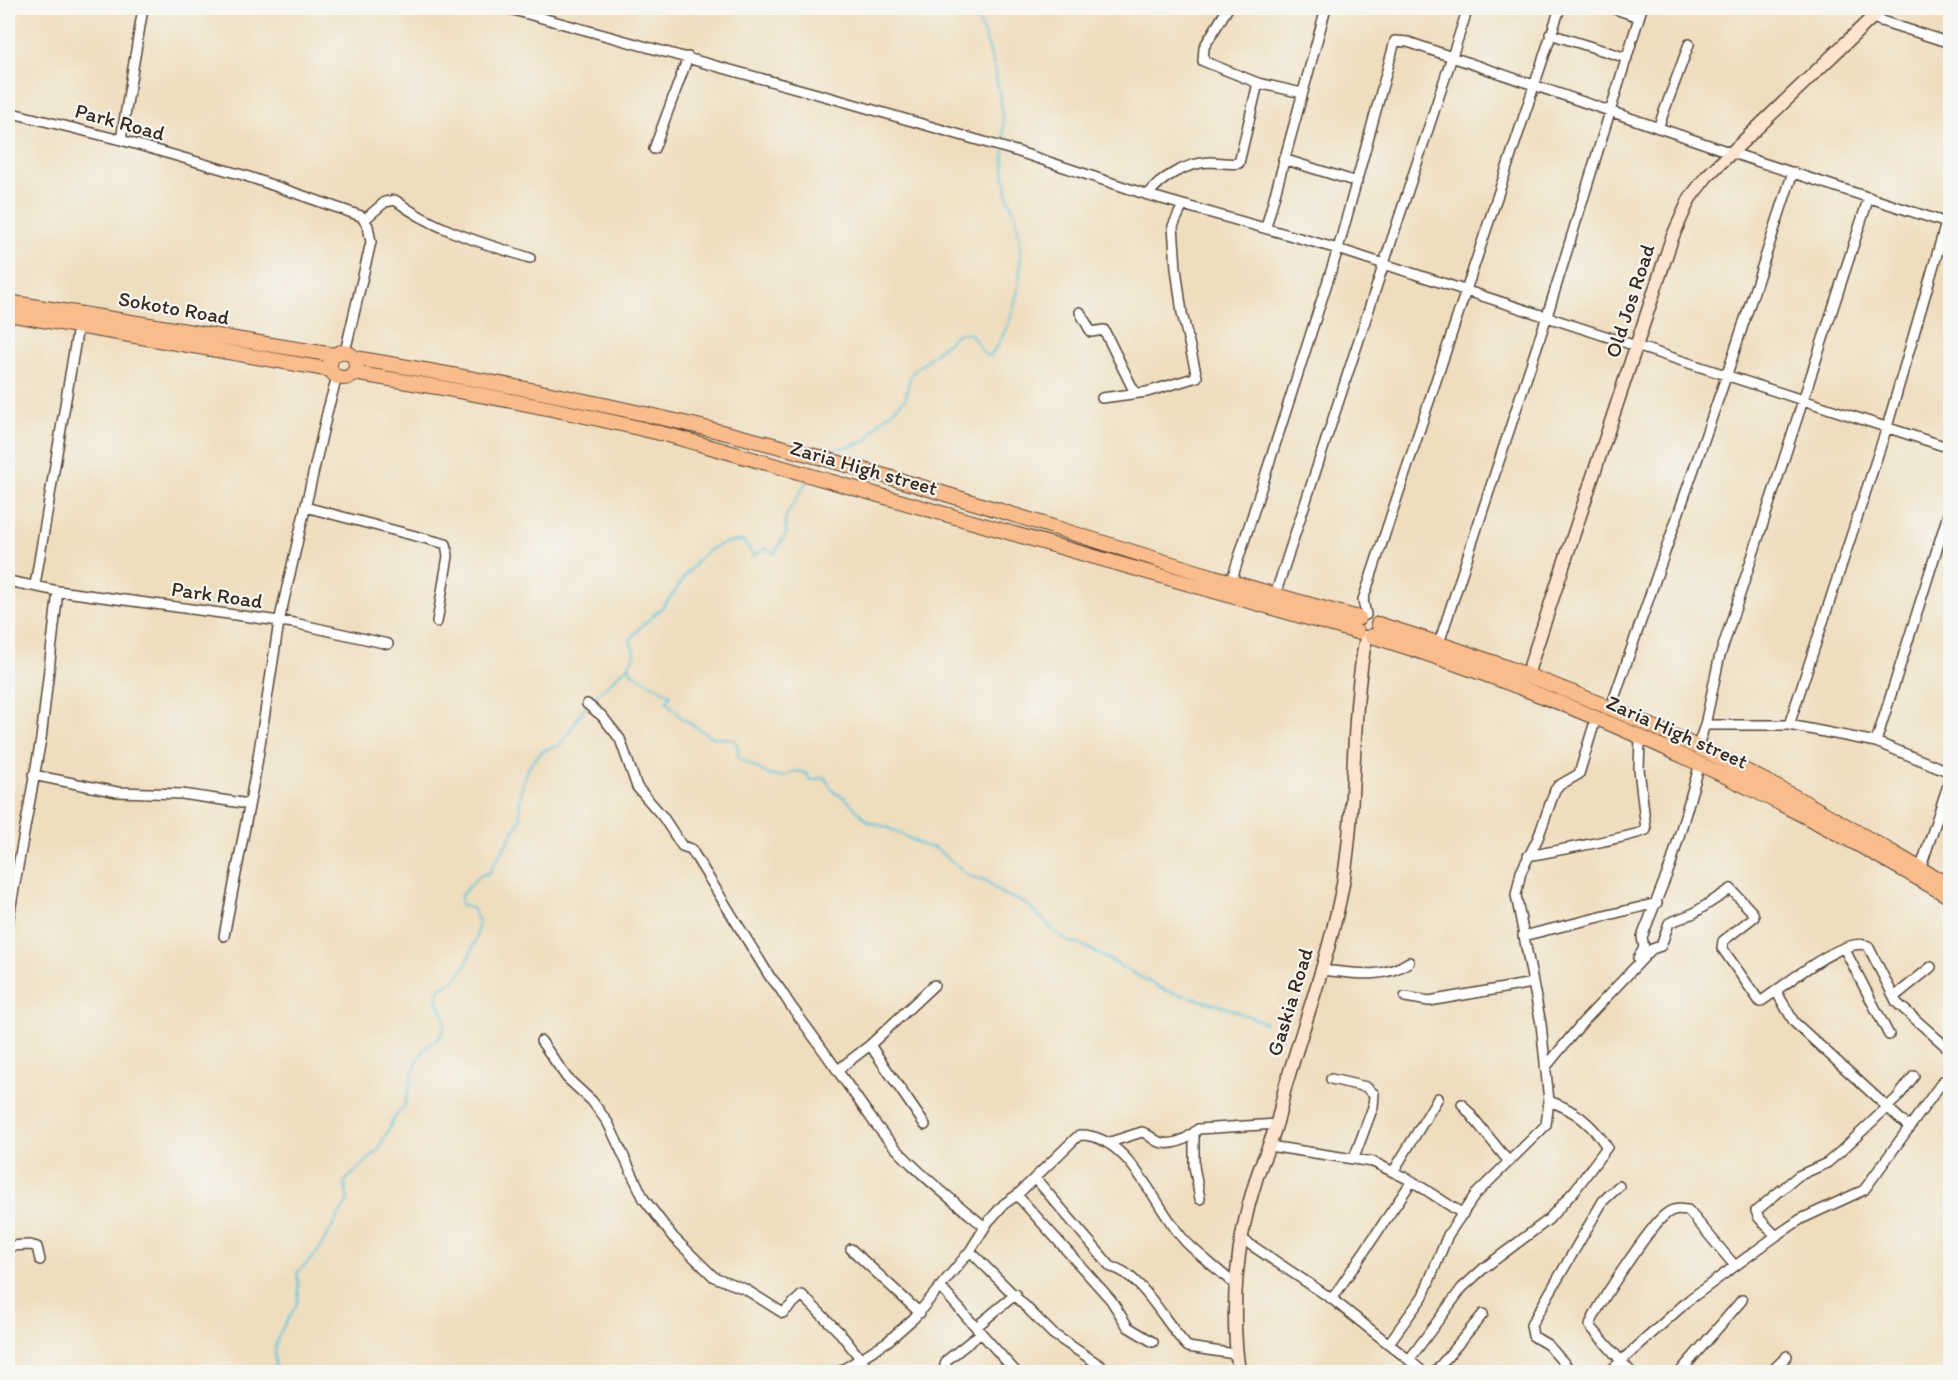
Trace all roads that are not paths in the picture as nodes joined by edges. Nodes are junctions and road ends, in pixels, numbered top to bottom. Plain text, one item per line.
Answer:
1 (143, 8) edge
2 (506, 8) edge
3 (1228, 8) edge
4 (1326, 8) edge
5 (1468, 8) edge
6 (1560, 8) edge
7 (1612, 8) edge
8 (1882, 8) edge
9 (1641, 12) edge
10 (1872, 18) junction
11 (1550, 34) junction
12 (1950, 43) edge
13 (1689, 44) dead end
14 (688, 57) junction
15 (1450, 58) junction
16 (1627, 58) junction
17 (1258, 83) junction
18 (1532, 86) junction
19 (1302, 93) junction
20 (8, 112) edge
21 (1612, 112) junction
22 (1658, 128) junction
23 (121, 140) junction
24 (654, 148) dead end
25 (1729, 152) junction
26 (1283, 159) junction
27 (1793, 172) junction
28 (1357, 182) junction
29 (1148, 195) junction
30 (1869, 197) junction
31 (1183, 205) junction
32 (364, 220) junction
33 (1948, 223) edge
34 (1266, 227) junction
35 (1338, 249) junction
36 (530, 258) dead end
37 (1385, 265) junction
38 (1467, 292) junction
39 (8, 302) edge
40 (1080, 312) dead end
41 (8, 314) edge
42 (1547, 316) junction
43 (78, 327) junction
44 (1636, 345) junction
45 (344, 355) junction
46 (334, 374) junction
47 (353, 374) junction
48 (1727, 374) junction
49 (1135, 393) junction
50 (1102, 398) dead end
51 (1806, 400) junction
52 (1887, 427) junction
53 (778, 446) joint
54 (1950, 448) edge
55 (305, 507) junction
56 (1950, 508) edge
57 (8, 581) edge
58 (1232, 582) junction
59 (35, 585) junction
60 (58, 591) junction
61 (1275, 595) junction
62 (1363, 616) junction
63 (279, 622) junction
64 (437, 622) dead end
65 (1368, 633) junction
66 (1439, 643) junction
67 (388, 644) dead end
68 (1527, 675) junction
69 (586, 705) dead end
70 (1610, 710) junction
71 (1596, 718) junction
72 (1705, 725) junction
73 (1789, 725) junction
74 (1640, 738) junction
75 (1876, 742) junction
76 (1697, 748) junction
77 (1700, 764) junction
78 (1950, 772) edge
79 (33, 775) junction
80 (1950, 779) edge
81 (249, 804) junction
82 (1528, 856) junction
83 (1918, 873) junction
84 (1950, 886) edge
85 (1950, 897) edge
86 (1657, 903) junction
87 (8, 922) edge
88 (224, 936) dead end
89 (1523, 936) junction
90 (1844, 948) junction
91 (1409, 962) dead end
92 (1931, 967) dead end
93 (1322, 970) junction
94 (1625, 977) junction
95 (1533, 983) junction
96 (934, 985) dead end
97 (1776, 991) junction
98 (1405, 997) dead end
99 (1894, 997) junction
100 (1890, 1035) dead end
101 (541, 1041) dead end
102 (870, 1045) junction
103 (1950, 1050) edge
104 (1545, 1068) junction
105 (839, 1069) junction
106 (1914, 1076) dead end
107 (1331, 1079) dead end
108 (1948, 1081) edge
109 (1438, 1098) dead end
110 (1549, 1101) junction
111 (1462, 1104) dead end
112 (1886, 1105) junction
113 (1277, 1124) junction
114 (925, 1125) dead end
115 (1910, 1128) junction
116 (1194, 1135) junction
117 (1107, 1143) junction
118 (1269, 1146) junction
119 (1354, 1158) junction
120 (1509, 1162) junction
121 (1393, 1172) junction
122 (1035, 1178) junction
123 (1412, 1181) junction
124 (1619, 1186) dead end
125 (1017, 1195) junction
126 (1200, 1199) dead end
127 (1463, 1214) junction
128 (985, 1227) junction
129 (1776, 1236) junction
130 (1242, 1239) junction
131 (8, 1246) edge
132 (851, 1249) dead end
133 (970, 1251) junction
134 (40, 1260) dead end
135 (1735, 1266) junction
136 (1235, 1285) junction
137 (941, 1288) junction
138 (1016, 1294) junction
139 (1332, 1299) junction
140 (1742, 1300) dead end
141 (920, 1313) junction
142 (1483, 1314) dead end
143 (979, 1330) junction
144 (1153, 1342) dead end
145 (1389, 1343) junction
146 (1235, 1354) junction
147 (1787, 1356) dead end
148 (861, 1358) junction
149 (1409, 1360) junction
150 (1622, 1362) junction
151 (839, 1372) edge
152 (871, 1372) edge
153 (950, 1372) edge
154 (1016, 1372) edge
155 (1110, 1372) edge
156 (1239, 1372) edge
157 (1423, 1372) edge
158 (1435, 1372) edge
159 (1572, 1372) edge
160 (1609, 1372) edge
161 (1631, 1372) edge
162 (1680, 1372) edge
163 (1771, 1372) edge

1 - 23 street
2 - 14 street
3 - 17 street
4 - 19 street
5 - 15 street
6 - 11 street
7 - 9 street
8 - 10 main road, Old Jos Road
9 - 16 street
10 - 12 street
10 - 25 main road, Old Jos Road
11 - 16 street
11 - 18 street
13 - 22 street
14 - 24 street
14 - 29 street
15 - 18 street
15 - 28 street
15 - 37 street
16 - 21 street
17 - 19 street
17 - 29 street
18 - 21 street
18 - 38 street
19 - 26 street
20 - 23 street, Park Road
21 - 22 street
21 - 42 street
22 - 25 street
23 - 32 street, Park Road
25 - 27 street
25 - 44 main road, Old Jos Road
26 - 28 street
26 - 34 street
27 - 30 street
27 - 48 street
28 - 35 street
29 - 31 street
30 - 33 street
30 - 51 street
31 - 34 street
31 - 49 street
32 - 36 street
32 - 45 street
33 - 52 street
34 - 35 street
35 - 37 street
35 - 58 street
37 - 38 street
37 - 61 street
38 - 42 street
38 - 62 street
39 - 45 main road, Sokoto Road
40 - 49 street
41 - 43 main road, Sokoto Road
42 - 44 street
42 - 66 street
43 - 46 main road, Sokoto Road
43 - 59 street
44 - 48 street
44 - 68 main road, Old Jos Road
45 - 46 main road
45 - 47 main road
45 - 53 main road, Sokoto Road
46 - 47 main road
46 - 55 street, Park Road
47 - 65 main road, Zaria High street
48 - 51 street
48 - 70 street
49 - 50 street
51 - 52 street
51 - 72 street
52 - 54 street
52 - 73 street
53 - 58 main road, Zaria High street
55 - 63 street, Park Road
55 - 64 street
56 - 75 street
57 - 59 street, Park Road
58 - 61 main road, Zaria High street
59 - 60 street, Park Road
60 - 63 street, Park Road
60 - 79 street
61 - 62 main road, Zaria High street
62 - 65 main road
62 - 65 main road
63 - 67 street
63 - 81 street
65 - 66 main road, Zaria High street
65 - 71 main road, Zaria High street
65 - 93 main road, Gaskia Road
66 - 68 main road, Zaria High street
68 - 70 main road, Zaria High street
69 - 105 street
70 - 76 main road, Zaria High street
71 - 74 main road, Zaria High street
71 - 82 street
72 - 73 street
72 - 76 street
73 - 75 street
74 - 77 main road, Zaria High street
74 - 82 street
75 - 78 street
76 - 83 main road, Zaria High street
77 - 83 main road, Zaria High street
77 - 86 street
79 - 81 street
79 - 87 street
80 - 83 street
81 - 88 street
82 - 89 street
83 - 84 main road, Zaria High street
83 - 85 main road, Zaria High street
86 - 89 street
86 - 94 street
89 - 95 street
90 - 97 street
90 - 99 street
90 - 100 street
91 - 93 street
92 - 99 street
93 - 113 main road, Gaskia Road
94 - 97 street
94 - 104 street
95 - 98 street
95 - 104 street
96 - 102 street
97 - 112 street
99 - 103 street
101 - 148 street
102 - 105 street
102 - 114 street
104 - 110 street
105 - 128 street
106 - 112 street
107 - 119 street
108 - 115 street
109 - 121 street
110 - 120 street
110 - 149 street
111 - 120 street
112 - 115 street
112 - 129 street
113 - 116 street
113 - 118 main road, Gaskia Road
115 - 129 street
116 - 117 street
116 - 126 street
117 - 122 street
117 - 136 street
118 - 119 street
118 - 130 main road, Gaskia Road
119 - 121 street
120 - 127 street
121 - 123 street
122 - 125 street
122 - 146 street
123 - 127 street
123 - 139 street
124 - 159 street
125 - 128 street
125 - 144 street
127 - 145 street
128 - 133 street
129 - 135 street
130 - 136 main road, Gaskia Road
130 - 139 street
131 - 134 street
132 - 141 street
133 - 137 street
133 - 138 street
135 - 150 street
135 - 150 street
136 - 146 main road, Gaskia Road
137 - 141 street
137 - 143 street
138 - 143 street
138 - 155 street
139 - 145 street
140 - 162 street
141 - 148 street
142 - 158 street
143 - 153 street
143 - 154 street
145 - 149 street
146 - 156 main road, Gaskia Road
147 - 163 street
148 - 151 street
148 - 152 street
149 - 157 street
150 - 160 street
150 - 161 street

